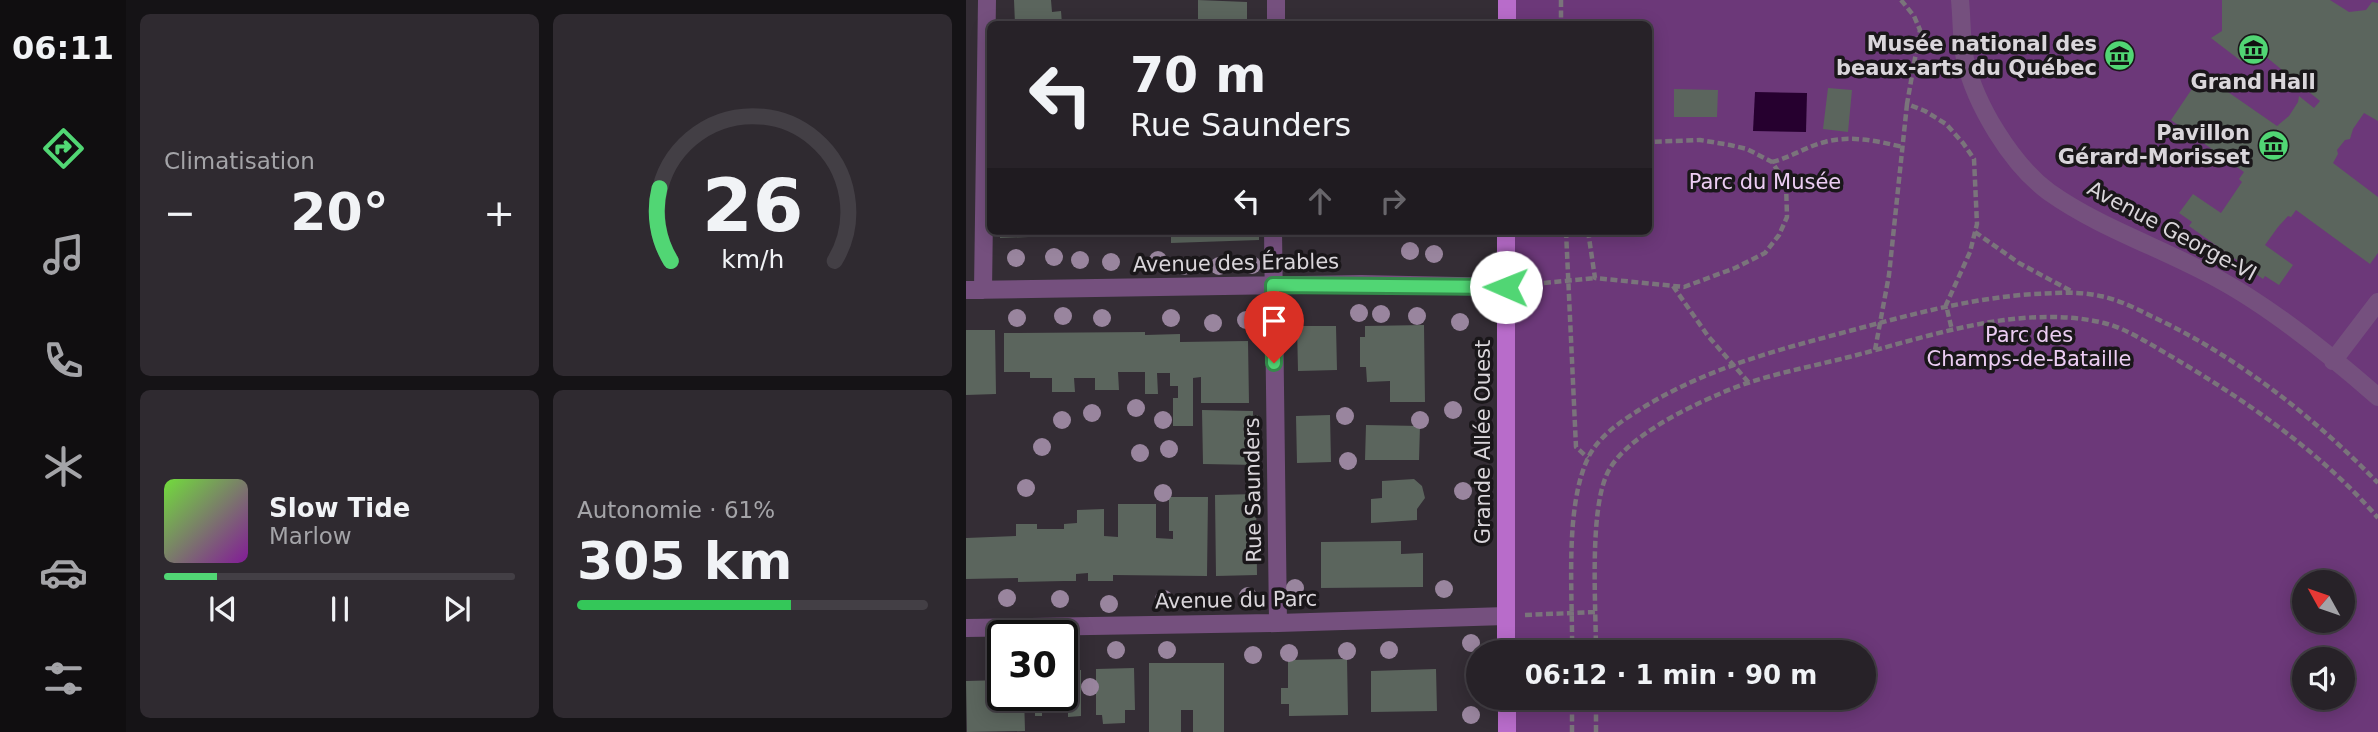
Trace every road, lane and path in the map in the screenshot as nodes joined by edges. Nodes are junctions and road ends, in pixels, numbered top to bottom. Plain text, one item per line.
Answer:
1 (987, 0) edge
2 (1276, 0) edge
3 (1507, 0) edge
4 (1561, 0) edge
5 (1901, 0) edge
6 (1961, 0) edge
7 (1276, 21) edge
8 (1507, 21) edge
9 (1562, 21) edge
10 (1907, 104) junction
11 (1652, 142) edge
12 (1903, 148) junction
13 (1772, 162) junction
14 (1975, 232) junction
15 (1273, 235) edge
16 (1506, 235) edge
17 (1566, 235) edge
18 (1589, 235) edge
19 (1595, 278) junction
20 (1568, 282) junction
21 (1273, 285) junction
22 (1672, 285) junction
23 (1506, 287) junction
24 (974, 290) edge
25 (2075, 293) junction
26 (2378, 302) edge
27 (1946, 305) junction
28 (1880, 323) junction
29 (1952, 330) junction
30 (1875, 350) junction
31 (2333, 361) junction
32 (1734, 364) junction
33 (1750, 384) junction
34 (2378, 397) edge
35 (1588, 458) junction
36 (2378, 483) edge
37 (2378, 518) edge
38 (1596, 612) junction
39 (1573, 613) junction
40 (1506, 616) junction
41 (1278, 623) junction
42 (966, 628) edge
43 (1506, 640) edge
44 (1573, 640) edge
45 (1596, 640) edge
46 (1507, 710) edge
47 (1572, 710) edge
48 (1596, 710) edge
49 (1507, 732) edge
50 (1572, 732) edge
51 (1596, 732) edge

1 - 24 street
2 - 7 street
3 - 8 main road
4 - 9 path
5 - 10 path
6 - 31 street, Avenue George-VI
10 - 12 path
10 - 14 path
11 - 13 path
12 - 13 path
12 - 28 path
13 - 22 path
14 - 25 path
14 - 27 path
15 - 21 street, Rue Saunders
16 - 23 main road, Grande Allée Ouest
17 - 20 path
18 - 19 path
19 - 20 path
19 - 22 path
20 - 23 path
20 - 35 path
21 - 23 street, Avenue des Érables
21 - 24 street, Avenue des Érables
21 - 41 street, Rue Saunders
22 - 32 path
23 - 40 main road, Grande Allée Ouest
25 - 27 path
25 - 36 path
26 - 31 street
27 - 28 path
27 - 29 path
28 - 30 path
28 - 32 path
29 - 30 path
29 - 37 path
30 - 33 path
31 - 34 street, Avenue George-VI
32 - 33 path
32 - 35 path
33 - 38 path
35 - 39 path
38 - 39 path
38 - 45 path
39 - 40 path
39 - 44 path
40 - 41 street, Avenue du Parc
40 - 43 main road, Grande Allée Ouest
41 - 42 street, Avenue du Parc
46 - 49 main road
47 - 50 path
48 - 51 path

